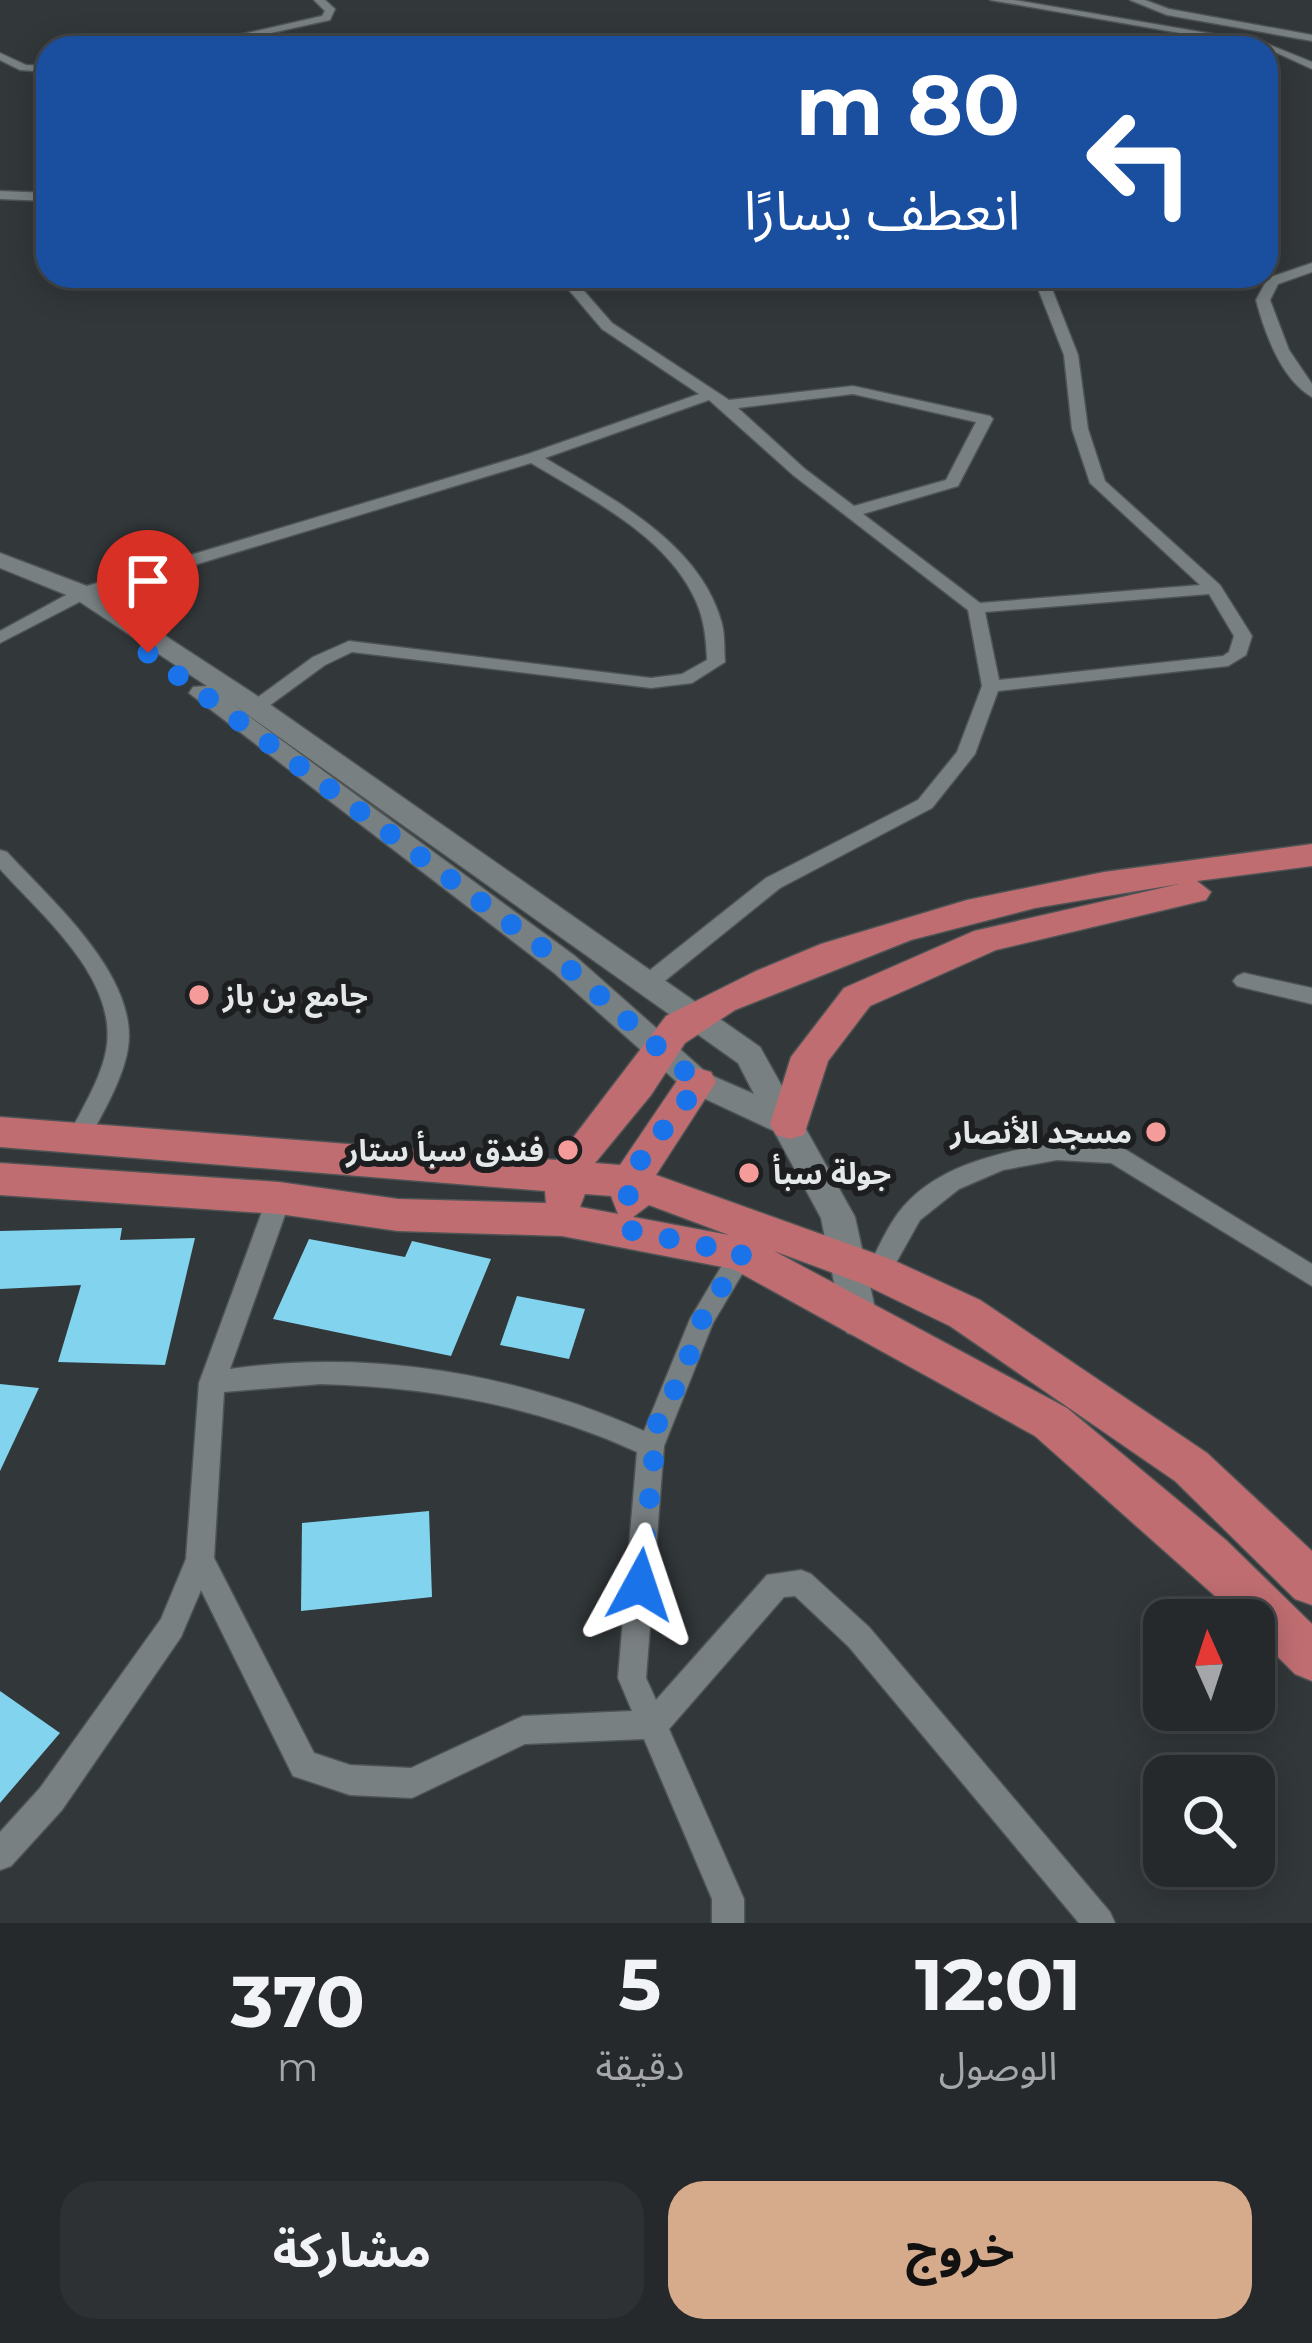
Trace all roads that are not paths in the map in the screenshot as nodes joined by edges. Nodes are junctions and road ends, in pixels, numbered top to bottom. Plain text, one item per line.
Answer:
1 (319, 0) edge
2 (995, 0) edge
3 (1135, 0) edge
4 (243, 36) edge
5 (1195, 36) edge
6 (1312, 38) edge
7 (1278, 52) edge
8 (0, 56) edge
9 (1312, 66) edge
10 (36, 69) edge
11 (0, 195) edge
12 (36, 196) edge
13 (1312, 267) edge
14 (1278, 280) edge
15 (574, 288) edge
16 (1045, 288) edge
17 (1270, 288) edge
18 (1312, 393) edge
19 (717, 400) junction
20 (533, 457) junction
21 (851, 512) junction
22 (0, 560) edge
23 (1214, 589) junction
24 (78, 595) junction
25 (976, 608) junction
26 (0, 638) edge
27 (991, 686) junction
28 (256, 706) junction
29 (1312, 855) edge
30 (3, 865) edge
31 (1312, 877) edge
32 (1244, 981) dead end
33 (648, 982) junction
34 (1312, 996) edge
35 (693, 1015) junction
36 (662, 1047) junction
37 (697, 1082) junction
38 (790, 1124) junction
39 (0, 1132) edge
40 (79, 1137) junction
41 (0, 1179) edge
42 (630, 1181) junction
43 (279, 1198) junction
44 (564, 1199) junction
45 (629, 1230) junction
46 (742, 1254) junction
47 (863, 1267) junction
48 (1312, 1276) edge
49 (860, 1322) junction
50 (212, 1384) junction
51 (651, 1446) junction
52 (200, 1559) junction
53 (1312, 1583) edge
54 (1312, 1657) edge
55 (654, 1724) junction
56 (0, 1856) edge
57 (728, 1923) edge
58 (1099, 1923) edge

1 - 4 street
2 - 5 street
3 - 6 street
7 - 9 street
8 - 10 street
11 - 12 street
13 - 14 street
15 - 19 street
16 - 23 street
17 - 18 street
19 - 20 street
19 - 21 street
19 - 21 street
20 - 24 street
20 - 28 street
21 - 25 street
22 - 24 main road
23 - 25 street
23 - 27 street
24 - 26 street
24 - 28 main road
24 - 36 main road
25 - 27 street
27 - 33 street
28 - 33 main road
29 - 35 main road
30 - 40 street
31 - 38 main road
32 - 34 street
33 - 35 main road
35 - 36 main road
35 - 38 main road
36 - 37 main road
36 - 44 main road
37 - 38 main road
37 - 42 main road
38 - 47 main road
39 - 40 main road
40 - 44 main road
41 - 43 main road
42 - 44 main road
42 - 45 main road
42 - 47 main road
43 - 44 main road
43 - 50 street
44 - 45 main road
45 - 46 main road
46 - 49 main road
46 - 51 street
47 - 48 street
47 - 49 main road
47 - 53 main road
49 - 54 main road
50 - 51 street
50 - 52 street
51 - 55 street
52 - 55 street
52 - 56 street
55 - 57 street
55 - 58 street

